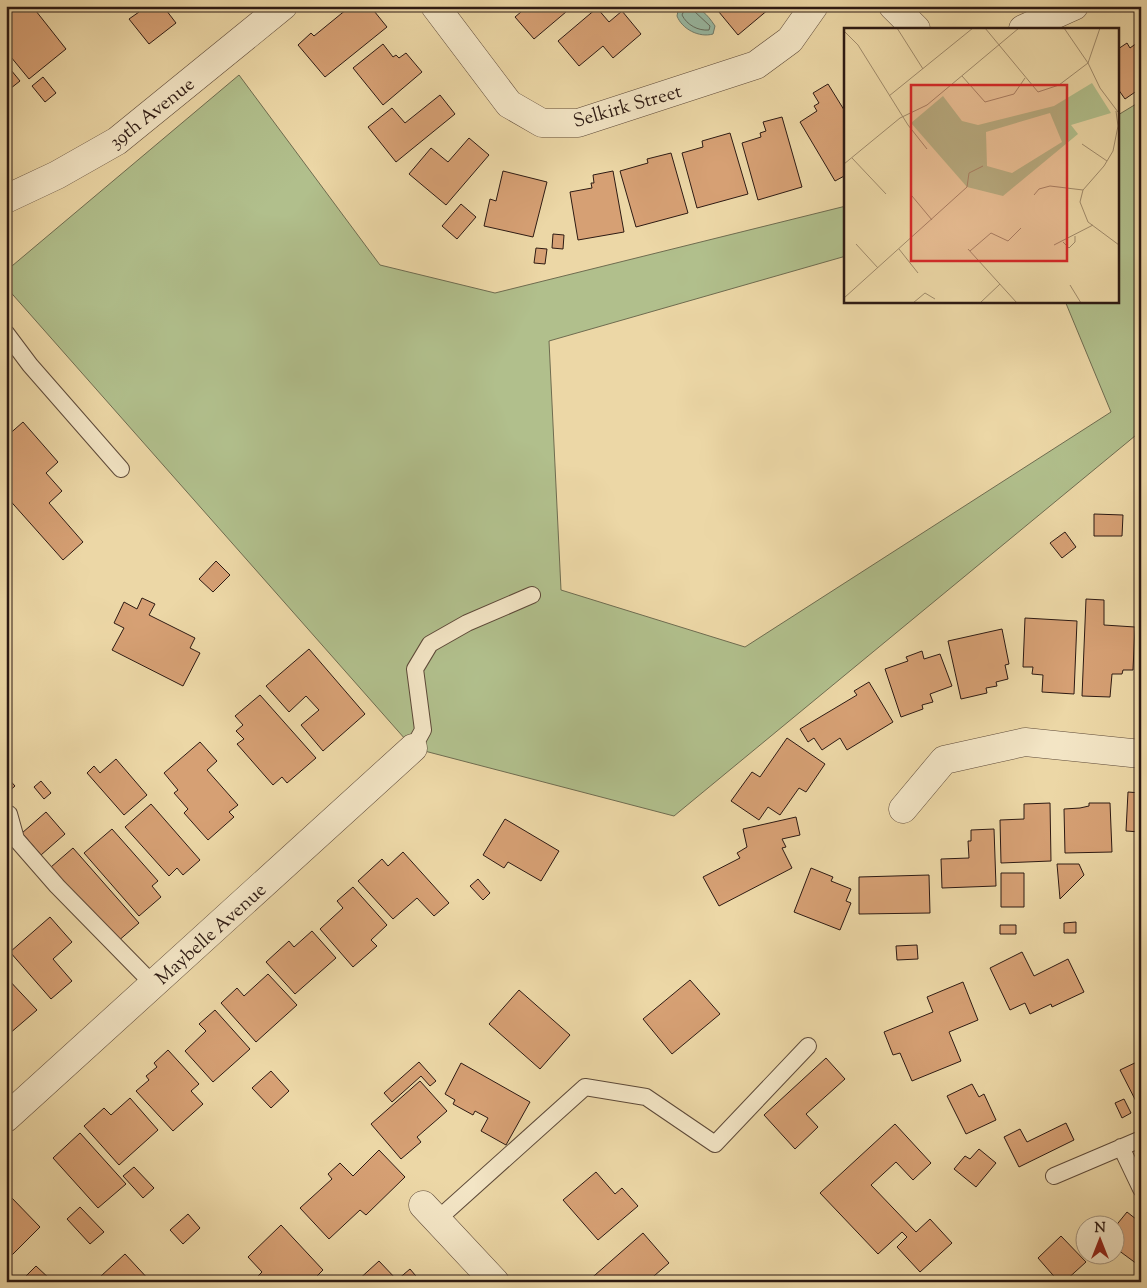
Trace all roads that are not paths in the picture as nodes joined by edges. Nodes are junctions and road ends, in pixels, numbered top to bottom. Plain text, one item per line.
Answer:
1 (283, 6) edge
2 (434, 6) edge
3 (814, 6) edge
4 (893, 6) edge
5 (1074, 6) edge
6 (915, 28) edge
7 (1025, 28) edge
8 (6, 199) edge
9 (6, 332) edge
10 (121, 469) dead end
11 (532, 595) dead end
12 (413, 748) joint
13 (1141, 754) edge
14 (903, 809) dead end
15 (10, 814) dead end
16 (154, 986) junction
17 (808, 1046) dead end
18 (6, 1118) edge
19 (1141, 1139) edge
20 (1121, 1147) junction
21 (1054, 1176) dead end
22 (1141, 1190) edge
23 (431, 1212) joint
24 (495, 1282) edge

1 - 8 street, 39th Avenue
2 - 3 street, Selkirk Street
4 - 6 street
5 - 7 street
9 - 10 lane
11 - 12 lane
12 - 16 street, Maybelle Avenue
13 - 14 street
15 - 16 lane
16 - 18 street, Maybelle Avenue
17 - 23 lane
19 - 20 lane
20 - 21 lane
20 - 22 lane
23 - 24 street

